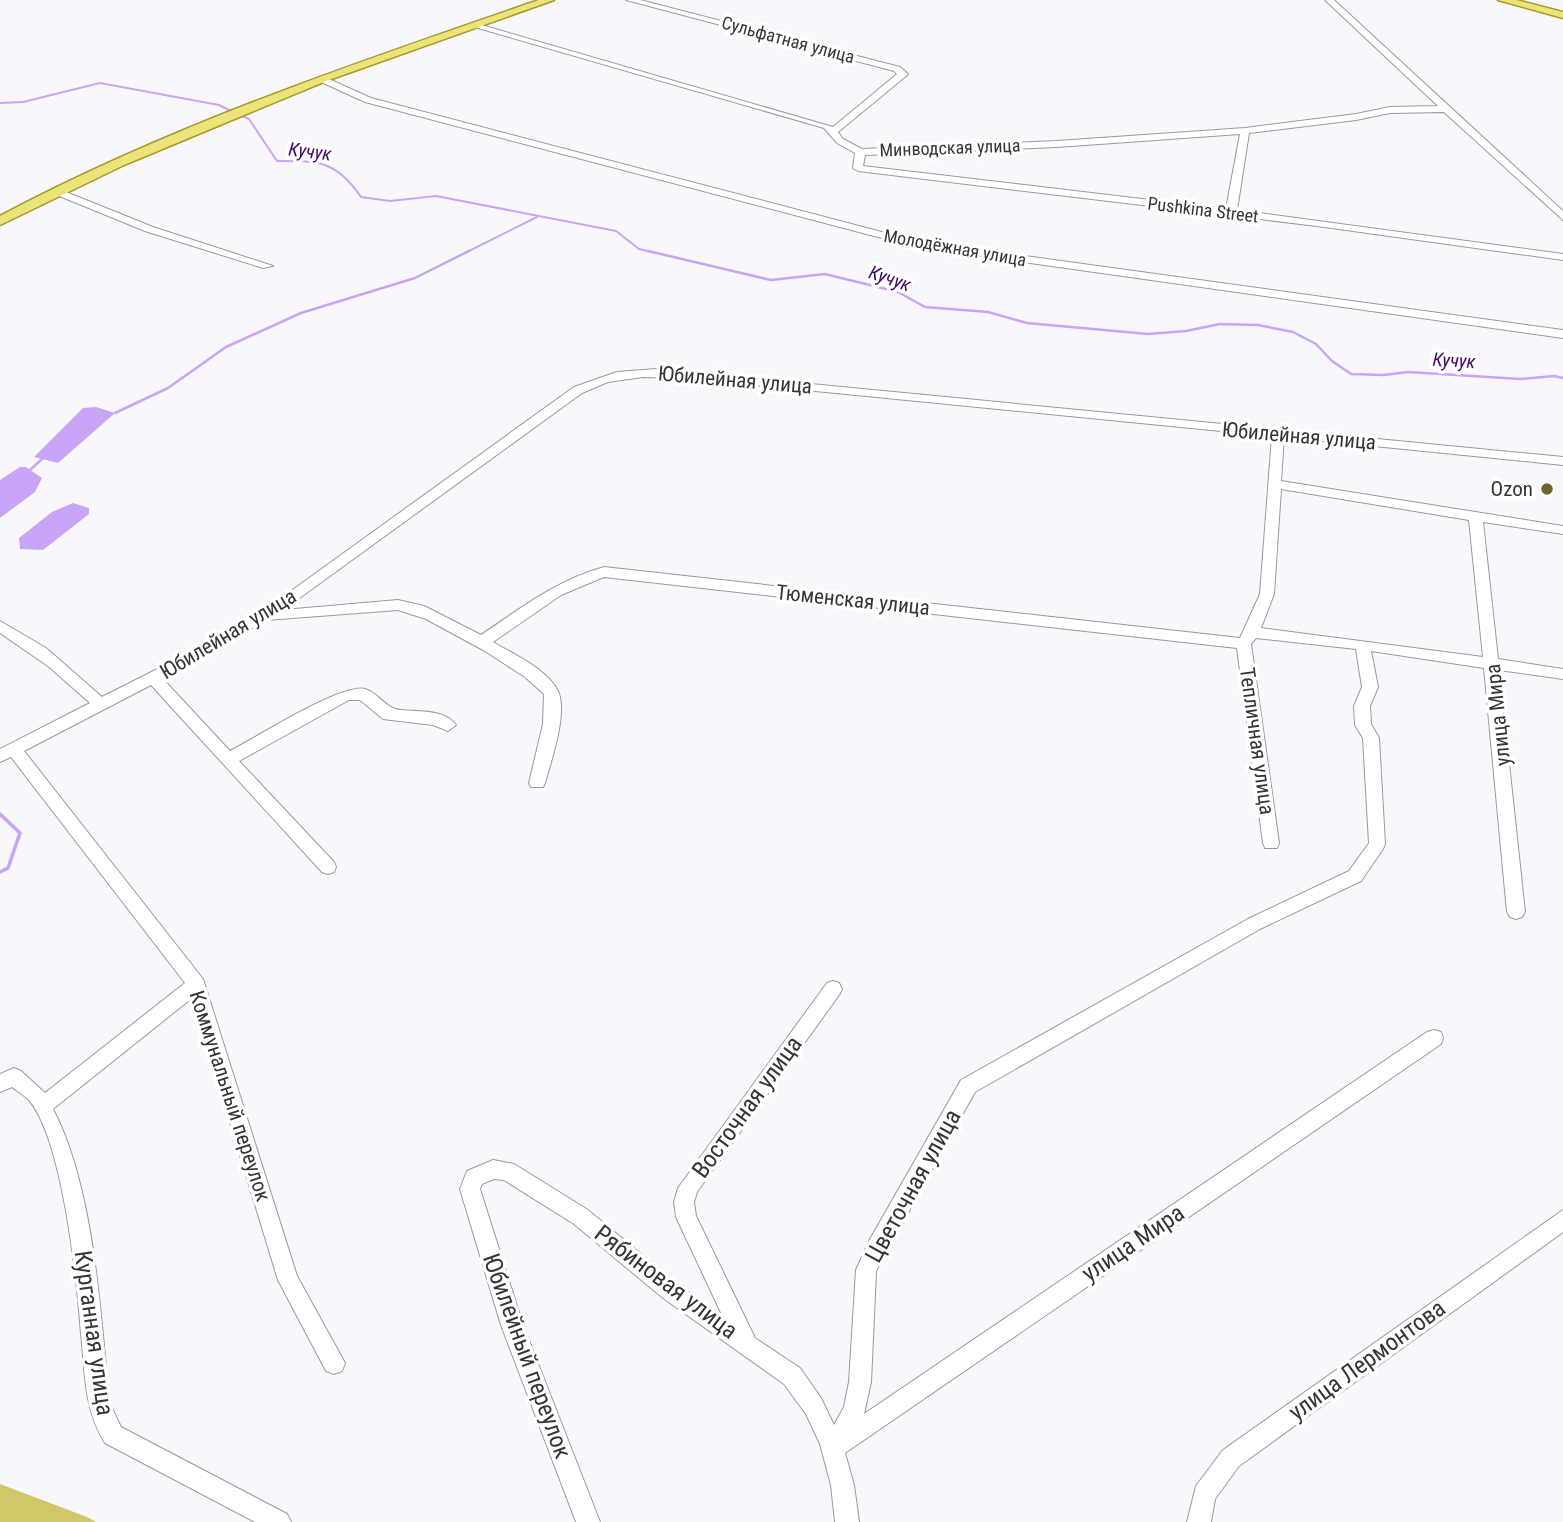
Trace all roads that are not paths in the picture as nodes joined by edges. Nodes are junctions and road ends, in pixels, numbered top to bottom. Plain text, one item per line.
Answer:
1 (549, 0) edge
2 (630, 0) edge
3 (1329, 0) edge
4 (1503, 0) edge
5 (1525, 0) edge
6 (1563, 12) edge
7 (475, 26) junction
8 (322, 79) junction
9 (1447, 109) junction
10 (1245, 131) junction
11 (832, 132) junction
12 (860, 152) junction
13 (56, 191) junction
14 (1231, 213) junction
15 (1563, 217) edge
16 (0, 221) edge
17 (1563, 257) edge
18 (267, 266) dead end
19 (1563, 334) edge
20 (1278, 434) junction
21 (1563, 461) edge
22 (1273, 484) junction
23 (1476, 518) junction
24 (1563, 530) edge
25 (263, 616) junction
26 (0, 626) edge
27 (1248, 638) junction
28 (482, 642) junction
29 (1363, 645) junction
30 (1493, 663) junction
31 (1563, 674) edge
32 (153, 678) junction
33 (101, 705) junction
34 (448, 725) dead end
35 (7, 753) edge
36 (229, 760) junction
37 (537, 783) dead end
38 (1271, 843) dead end
39 (328, 867) dead end
40 (1516, 912) dead end
41 (197, 984) junction
42 (833, 989) dead end
43 (1434, 1038) dead end
44 (0, 1083) edge
45 (43, 1106) junction
46 (470, 1189) joint
47 (1563, 1220) edge
48 (748, 1345) junction
49 (334, 1363) dead end
50 (832, 1449) junction
51 (279, 1522) edge
52 (588, 1522) edge
53 (847, 1522) edge
54 (1199, 1522) edge

1 - 7 main road
2 - 11 street, Сульфатная улица
3 - 9 street
4 - 6 main road
5 - 6 main road
7 - 8 main road
7 - 11 street, Минводская улица
8 - 13 main road
8 - 19 street, Молодёжная улица
9 - 10 street, Минводская улица
9 - 15 street
10 - 12 street, Минводская улица
10 - 14 street
11 - 12 street, Минводская улица
12 - 14 street, Pushkina Street
13 - 16 main road
13 - 18 street
14 - 17 street, Pushkina Street
20 - 21 street, Юбилейная улица
20 - 22 street, Тепличная улица
20 - 25 street, Юбилейная улица
22 - 23 street
22 - 27 street, Тепличная улица
23 - 24 street
23 - 30 street, улица Мира
25 - 28 street
25 - 32 street, Юбилейная улица
26 - 33 street
27 - 28 street, Тюменская улица
27 - 29 street, Тюменская улица
27 - 38 street, Тепличная улица
28 - 37 street
29 - 30 street, Тюменская улица
29 - 50 street, Цветочная улица
30 - 31 street, Тюменская улица
30 - 40 street, улица Мира
32 - 33 street, Юбилейная улица
32 - 36 street
33 - 35 street, Юбилейная улица
34 - 36 street
35 - 41 street, Коммунальный переулок
36 - 39 street
41 - 45 street
41 - 49 street, Коммунальный переулок
42 - 48 street, Восточная улица
43 - 50 street, улица Мира
44 - 45 street, Курганная улица
45 - 51 street, Курганная улица
46 - 48 street, Рябиновая улица
46 - 52 street, Юбилейный переулок
47 - 54 street, улица Лермонтова
48 - 50 street, Рябиновая улица
50 - 53 street, Рябиновая улица

